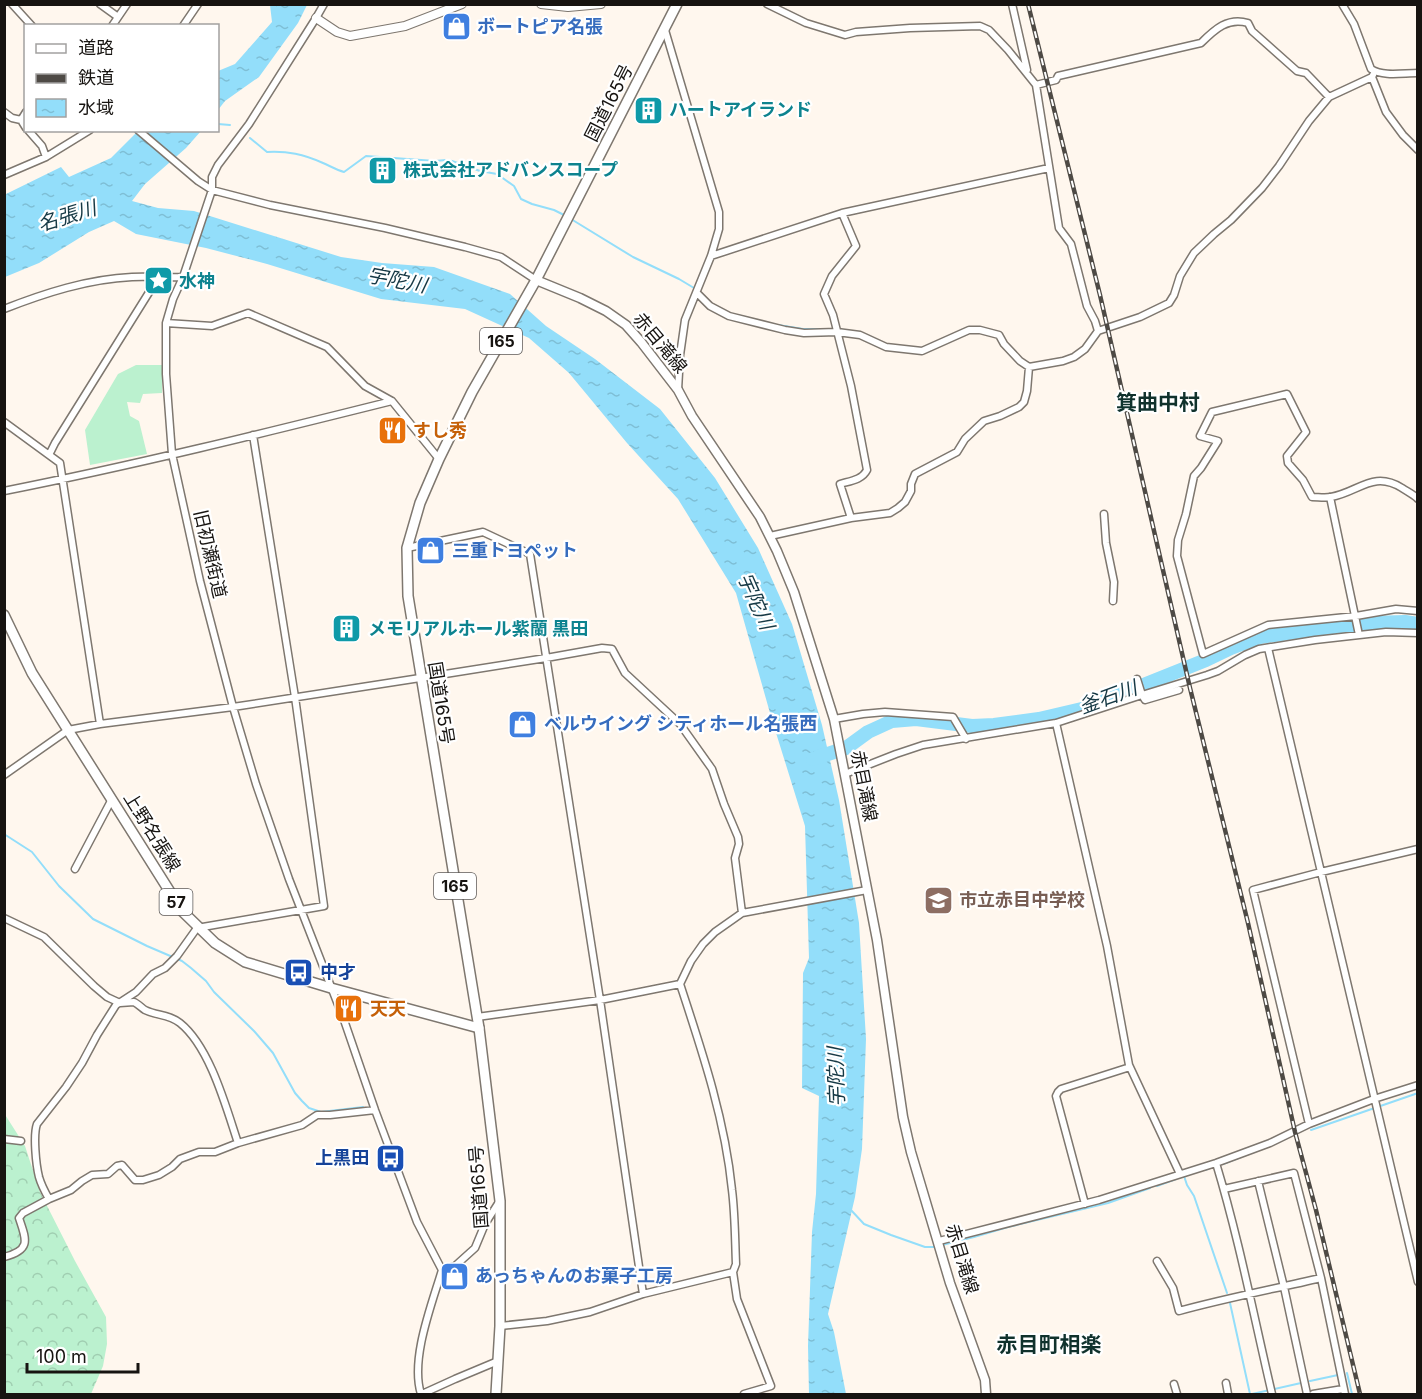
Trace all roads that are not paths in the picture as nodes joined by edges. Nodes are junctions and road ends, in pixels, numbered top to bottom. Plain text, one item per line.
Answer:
1 (12, 4) edge
2 (100, 4) edge
3 (127, 4) edge
4 (198, 4) edge
5 (324, 4) edge
6 (462, 4) edge
7 (541, 4) edge
8 (601, 4) edge
9 (767, 4) edge
10 (1012, 4) edge
11 (1342, 4) edge
12 (675, 5) edge
13 (118, 17) junction
14 (316, 18) junction
15 (30, 24) edge
16 (113, 24) edge
17 (184, 24) edge
18 (665, 30) junction
19 (1028, 73) junction
20 (1418, 73) edge
21 (1373, 74) junction
22 (1036, 85) junction
23 (1329, 97) junction
24 (4, 112) edge
25 (24, 115) edge
26 (21, 120) junction
27 (24, 124) edge
28 (30, 132) edge
29 (87, 132) edge
30 (140, 132) edge
31 (1418, 150) edge
32 (46, 157) junction
33 (1049, 168) junction
34 (4, 175) edge
35 (212, 190) junction
36 (842, 213) junction
37 (711, 256) junction
38 (184, 275) junction
39 (158, 278) junction
40 (533, 284) junction
41 (697, 293) junction
42 (4, 309) edge
43 (166, 323) junction
44 (1098, 331) junction
45 (837, 332) junction
46 (1029, 367) junction
47 (678, 390) junction
48 (392, 401) junction
49 (4, 422) edge
50 (253, 435) junction
51 (172, 454) junction
52 (49, 455) junction
53 (439, 459) junction
54 (63, 479) junction
55 (4, 491) edge
56 (1330, 497) junction
57 (1418, 500) edge
58 (1104, 514) dead end
59 (851, 518) junction
60 (770, 536) junction
61 (407, 548) junction
62 (1113, 601) dead end
63 (1418, 611) edge
64 (4, 615) edge
65 (1356, 618) junction
66 (1359, 632) junction
67 (1418, 633) edge
68 (1268, 648) junction
69 (546, 658) junction
70 (420, 678) junction
71 (1138, 680) dead end
72 (1179, 690) dead end
73 (1142, 693) junction
74 (295, 697) junction
75 (233, 706) junction
76 (834, 719) junction
77 (1056, 723) junction
78 (100, 724) junction
79 (68, 730) junction
80 (966, 739) junction
81 (845, 774) junction
82 (4, 775) edge
83 (112, 799) junction
84 (1418, 849) edge
85 (75, 868) dead end
86 (1321, 872) junction
87 (865, 890) junction
88 (301, 910) junction
89 (742, 913) junction
90 (4, 918) edge
91 (197, 928) junction
92 (680, 984) junction
93 (331, 988) junction
94 (600, 1000) junction
95 (120, 1003) junction
96 (477, 1017) junction
97 (479, 1028) junction
98 (1130, 1067) junction
99 (1418, 1085) edge
100 (1375, 1104) junction
101 (375, 1110) junction
102 (1309, 1124) junction
103 (4, 1139) edge
104 (21, 1141) dead end
105 (238, 1143) junction
106 (1216, 1163) junction
107 (1180, 1174) junction
108 (1258, 1181) junction
109 (1224, 1189) junction
110 (49, 1199) junction
111 (500, 1201) junction
112 (1085, 1204) junction
113 (940, 1245) junction
114 (4, 1257) edge
115 (1157, 1262) dead end
116 (442, 1270) junction
117 (733, 1272) junction
118 (1321, 1278) junction
119 (1418, 1282) edge
120 (1284, 1287) junction
121 (643, 1294) junction
122 (1250, 1295) junction
123 (500, 1326) junction
124 (498, 1361) junction
125 (1226, 1383) dead end
126 (1174, 1384) dead end
127 (1272, 1392) edge
128 (1344, 1392) edge
129 (422, 1395) edge
130 (496, 1395) edge
131 (744, 1395) edge
132 (987, 1395) edge
133 (1177, 1395) edge
134 (1228, 1395) edge
135 (1307, 1395) edge
136 (1313, 1395) edge

1 - 15 street
2 - 13 street
3 - 13 street
4 - 17 street
5 - 14 street, 旧初瀬街道
6 - 14 street
7 - 8 street
9 - 19 street
10 - 19 street
11 - 21 street
12 - 18 main road, 国道165号 / 165
13 - 16 street
14 - 35 street, 旧初瀬街道
18 - 37 street
18 - 40 main road, 国道165号 / 165
19 - 22 street
20 - 21 street
21 - 23 street
21 - 31 street
22 - 23 street
22 - 33 street
23 - 44 street
24 - 26 street
25 - 26 street
26 - 27 street
28 - 32 street
29 - 32 street
30 - 35 street
32 - 34 street
33 - 36 street
33 - 44 street
35 - 38 street, 旧初瀬街道
35 - 40 street
36 - 37 street
36 - 45 street
37 - 41 street
38 - 39 street
38 - 43 street, 旧初瀬街道
39 - 42 street
39 - 52 street
40 - 47 main road, 赤目滝線
40 - 53 main road, 国道165号 / 165
41 - 45 street
41 - 47 street
43 - 48 street
43 - 51 street, 旧初瀬街道
44 - 46 street
45 - 46 street
45 - 59 street
46 - 59 street
47 - 60 main road, 赤目滝線
48 - 50 street
48 - 53 street
49 - 52 street
50 - 51 street
50 - 74 street
51 - 54 street
51 - 75 street, 旧初瀬街道
52 - 54 street
53 - 61 main road, 国道165号 / 165
54 - 55 street
54 - 78 street
56 - 57 street
56 - 65 street
56 - 65 street
58 - 62 street
59 - 60 street
60 - 76 main road, 赤目滝線
61 - 69 street
61 - 70 main road, 国道165号 / 165
63 - 65 street
64 - 79 main road, 上野名張線 / 57
65 - 66 street
66 - 67 street
66 - 68 street
68 - 73 street
68 - 86 street
69 - 70 street
69 - 89 street
69 - 94 street
70 - 74 street
70 - 96 main road, 国道165号 / 165
71 - 73 street
72 - 73 street
73 - 77 street
74 - 75 street
74 - 88 street
75 - 78 street
75 - 88 street, 旧初瀬街道
76 - 80 street
76 - 81 main road, 赤目滝線
77 - 80 street
77 - 98 street
78 - 79 street
79 - 82 street
79 - 83 main road, 上野名張線 / 57
80 - 81 street
81 - 87 main road, 赤目滝線
83 - 85 street
83 - 91 main road, 上野名張線 / 57
84 - 86 street
86 - 100 street
86 - 102 street
87 - 89 street
87 - 113 main road, 赤目滝線
88 - 91 street
88 - 93 street, 旧初瀬街道
89 - 92 street
90 - 95 street
91 - 93 main road, 上野名張線 / 57
91 - 95 street
92 - 94 street
92 - 117 street
93 - 97 main road, 上野名張線 / 57
93 - 101 street, 旧初瀬街道
94 - 96 street
94 - 121 street
95 - 105 street
95 - 110 street
96 - 97 main road, 国道165号 / 165
97 - 111 main road, 国道165号 / 165
98 - 107 street
98 - 112 street
99 - 100 street
100 - 102 street
100 - 119 street
101 - 105 street
101 - 116 street, 旧初瀬街道
102 - 106 street
103 - 104 street
105 - 110 street
106 - 107 street
106 - 109 street
107 - 112 street
108 - 109 street
108 - 118 street
108 - 120 street
109 - 122 street
110 - 114 street
111 - 116 street
111 - 123 main road, 国道165号 / 165
112 - 113 street
113 - 132 main road, 赤目滝線
115 - 122 street
116 - 129 street
117 - 121 street
117 - 131 street
118 - 120 street
118 - 128 street
120 - 122 street
120 - 135 street
121 - 123 street
122 - 127 street
123 - 124 main road, 国道165号 / 165
124 - 129 street
124 - 130 main road, 国道165号 / 165
125 - 134 street
126 - 133 street
128 - 136 street

